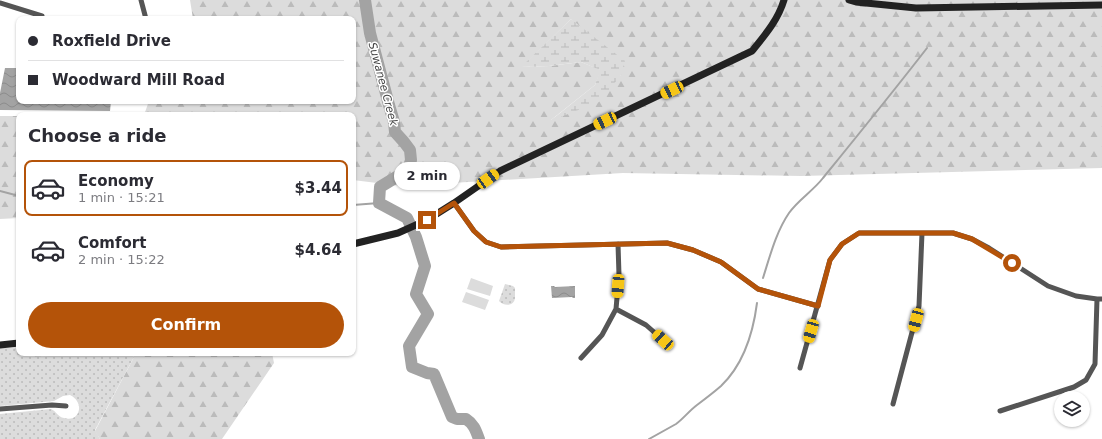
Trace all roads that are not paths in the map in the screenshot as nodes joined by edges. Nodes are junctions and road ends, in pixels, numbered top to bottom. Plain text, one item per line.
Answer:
1 (141, 0) edge
2 (790, 0) edge
3 (849, 0) edge
4 (783, 2) edge
5 (0, 3) edge
6 (1102, 5) edge
7 (42, 16) dead end
8 (145, 16) edge
9 (454, 203) junction
10 (922, 233) junction
11 (356, 243) edge
12 (618, 244) junction
13 (1100, 299) edge
14 (818, 306) junction
15 (616, 310) junction
16 (663, 340) dead end
17 (16, 343) edge
18 (0, 345) edge
19 (581, 358) dead end
20 (800, 368) dead end
21 (893, 404) dead end
22 (66, 406) dead end
23 (0, 409) edge
24 (1000, 412) dead end

1 - 8 street
2 - 4 street
3 - 6 street
4 - 9 street
5 - 7 street
9 - 11 street
9 - 12 street
10 - 13 street
10 - 14 street
10 - 21 street
12 - 14 street
12 - 15 street
13 - 24 street
14 - 20 street
15 - 16 street
15 - 19 street
17 - 18 street
22 - 23 street

